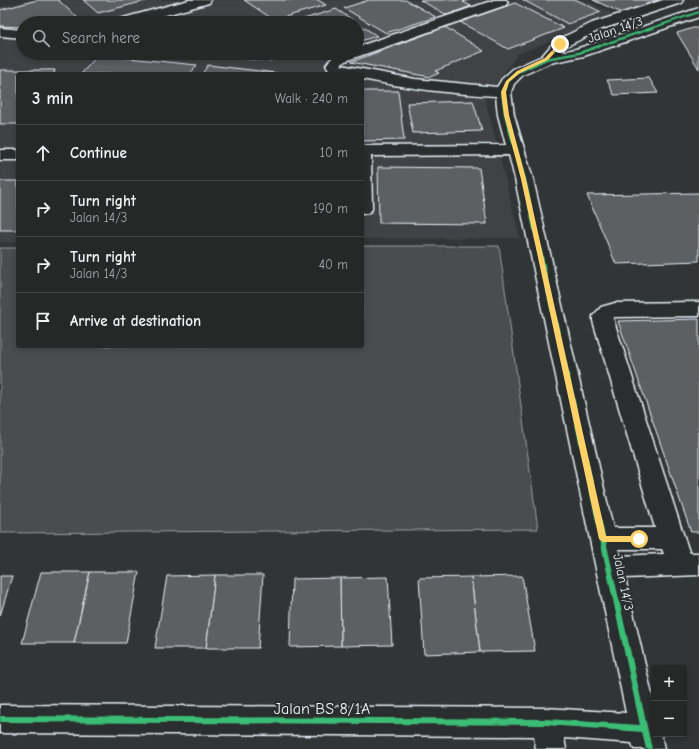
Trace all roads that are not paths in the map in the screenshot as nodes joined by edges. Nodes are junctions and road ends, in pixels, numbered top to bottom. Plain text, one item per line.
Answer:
1 (204, 0) edge
2 (676, 0) edge
3 (501, 2) dead end
4 (699, 3) edge
5 (699, 12) edge
6 (146, 16) edge
7 (665, 24) junction
8 (0, 32) edge
9 (16, 33) edge
10 (364, 50) edge
11 (546, 59) junction
12 (337, 60) edge
13 (352, 72) edge
14 (364, 75) edge
15 (503, 92) junction
16 (515, 150) junction
17 (364, 151) edge
18 (0, 155) edge
19 (16, 155) edge
20 (699, 309) edge
21 (670, 538) junction
22 (603, 539) junction
23 (690, 564) edge
24 (609, 567) junction
25 (0, 719) edge
26 (549, 735) edge
27 (646, 739) edge

1 - 6 street
2 - 11 street, Jalan 14/3
3 - 10 street
4 - 7 street
5 - 7 street, Jalan 14/3
7 - 11 street, Jalan 14/3
8 - 9 street
11 - 15 street, Jalan 14/3
12 - 13 street
14 - 15 street
15 - 16 street, Jalan 14/3
16 - 17 street
16 - 22 street, Jalan 14/3
18 - 19 street
20 - 21 street
21 - 22 street
21 - 23 street
22 - 24 street, Jalan 14/3
23 - 24 street
24 - 27 street, Jalan 14/3
25 - 26 street, Jalan BS 8/1A
26 - 27 street, Jalan BS 8/1A

